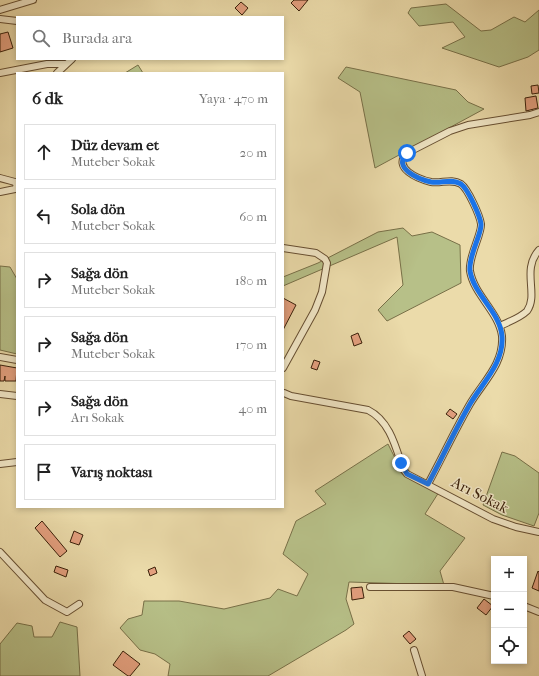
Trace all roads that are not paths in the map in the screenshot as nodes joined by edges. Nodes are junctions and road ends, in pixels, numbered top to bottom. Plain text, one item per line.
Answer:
1 (33, 0) edge
2 (0, 10) edge
3 (0, 19) edge
4 (16, 21) edge
5 (70, 60) edge
6 (64, 64) junction
7 (58, 72) edge
8 (0, 73) edge
9 (539, 112) edge
10 (0, 178) edge
11 (16, 184) edge
12 (16, 188) edge
13 (0, 192) edge
14 (284, 248) edge
15 (539, 250) edge
16 (500, 326) junction
17 (0, 358) edge
18 (16, 360) edge
19 (284, 366) edge
20 (284, 393) edge
21 (0, 394) edge
22 (16, 396) edge
23 (16, 462) edge
24 (0, 464) edge
25 (428, 484) junction
26 (539, 532) edge
27 (0, 552) edge
28 (370, 587) dead end
29 (491, 595) edge
30 (79, 604) dead end
31 (527, 607) edge
32 (539, 612) edge
33 (414, 650) dead end
34 (422, 676) edge

1 - 2 street
3 - 4 street
5 - 6 street
6 - 7 street
6 - 8 street
9 - 16 street
10 - 11 street
12 - 13 street
14 - 19 street
15 - 16 street
16 - 25 street
17 - 18 street
20 - 25 street, Arı Sokak
21 - 22 street
23 - 24 street
25 - 26 street, Arı Sokak
27 - 30 street
28 - 29 street
31 - 32 street
33 - 34 street

